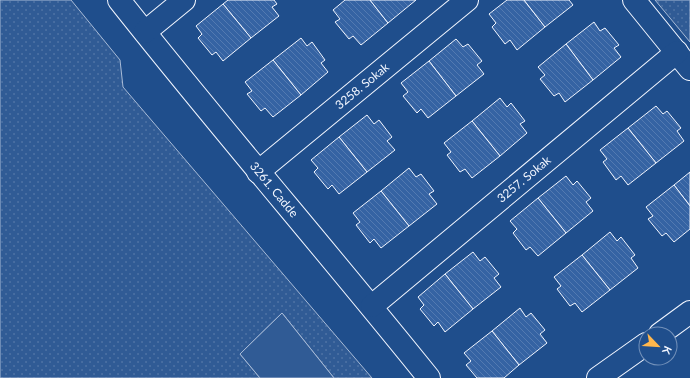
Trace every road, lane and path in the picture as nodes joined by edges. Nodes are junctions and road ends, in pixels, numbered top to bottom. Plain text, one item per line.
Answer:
1 (119, 0) edge
2 (184, 0) edge
3 (467, 0) edge
4 (634, 0) edge
5 (144, 32) junction
6 (677, 52) junction
7 (690, 69) edge
8 (258, 172) junction
9 (372, 306) junction
10 (690, 312) edge
11 (671, 326) edge
12 (638, 350) edge
13 (429, 378) edge
14 (598, 378) edge

1 - 5 street, 3261. Cadde
2 - 5 street
3 - 8 street, 3258. Sokak
4 - 6 street
5 - 8 street, 3261. Cadde
6 - 7 street
6 - 9 street, 3257. Sokak
8 - 9 street, 3261. Cadde
9 - 13 street, 3261. Cadde
10 - 11 street
12 - 14 street

